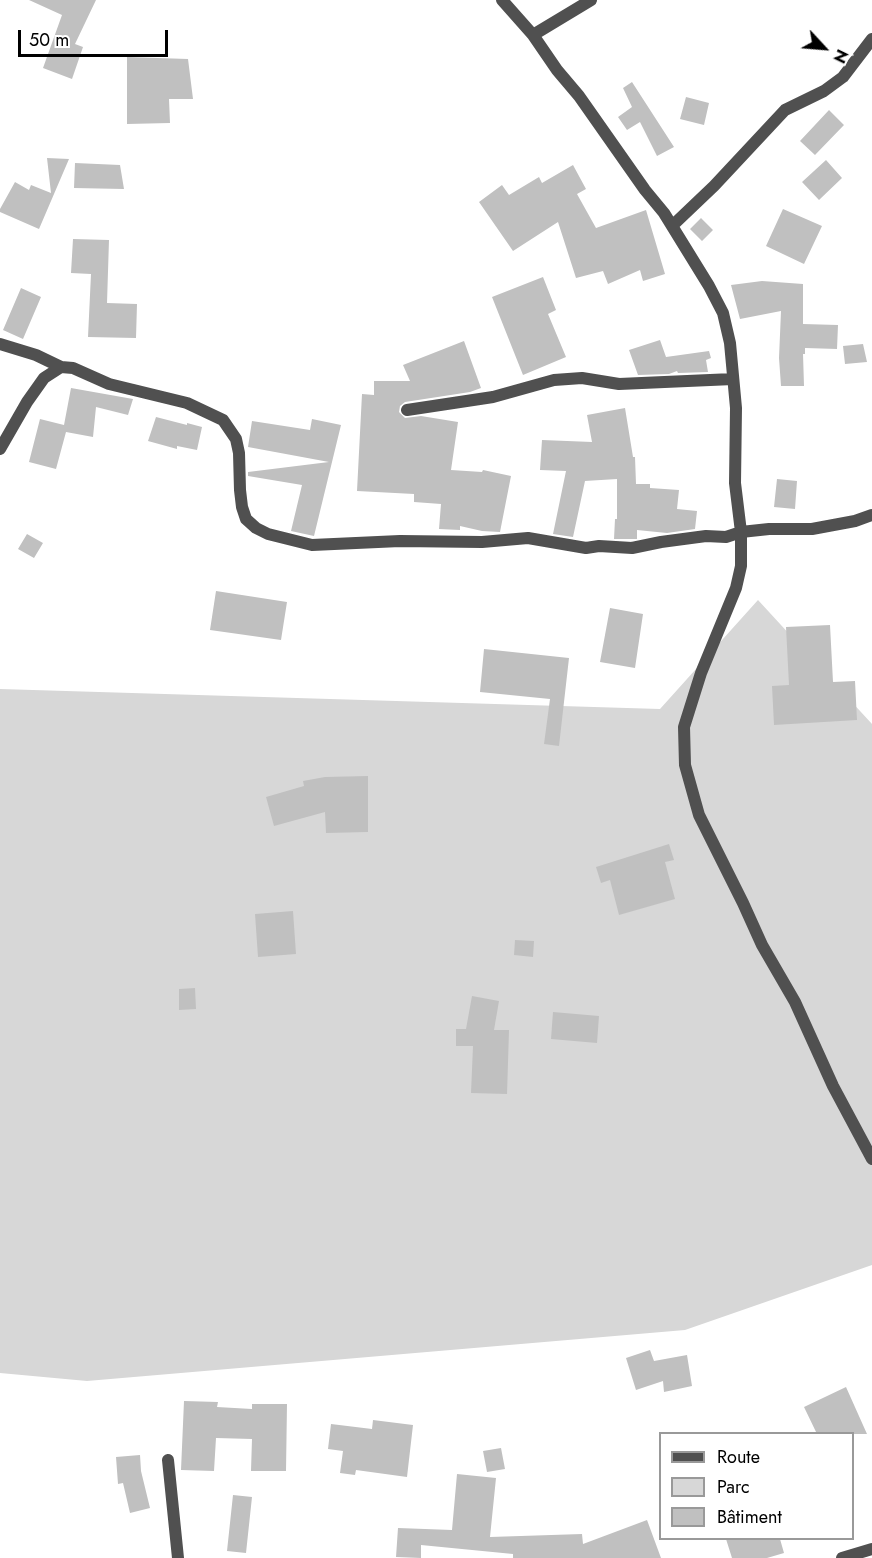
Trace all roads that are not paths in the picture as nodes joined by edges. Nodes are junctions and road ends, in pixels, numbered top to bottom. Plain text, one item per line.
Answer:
1 (502, 0) edge
2 (591, 0) edge
3 (533, 35) junction
4 (872, 39) edge
5 (672, 226) junction
6 (0, 344) edge
7 (61, 367) junction
8 (733, 379) junction
9 (407, 410) dead end
10 (0, 449) edge
11 (872, 515) edge
12 (741, 532) junction
13 (872, 1159) edge
14 (168, 1460) dead end
15 (872, 1549) edge
16 (178, 1558) edge
17 (842, 1558) edge

1 - 3 street
2 - 3 street
3 - 5 street
4 - 5 street
5 - 8 street
6 - 7 street
7 - 10 street
7 - 12 street
8 - 9 street
8 - 12 street
11 - 12 street
12 - 13 street
14 - 16 street
15 - 17 street

